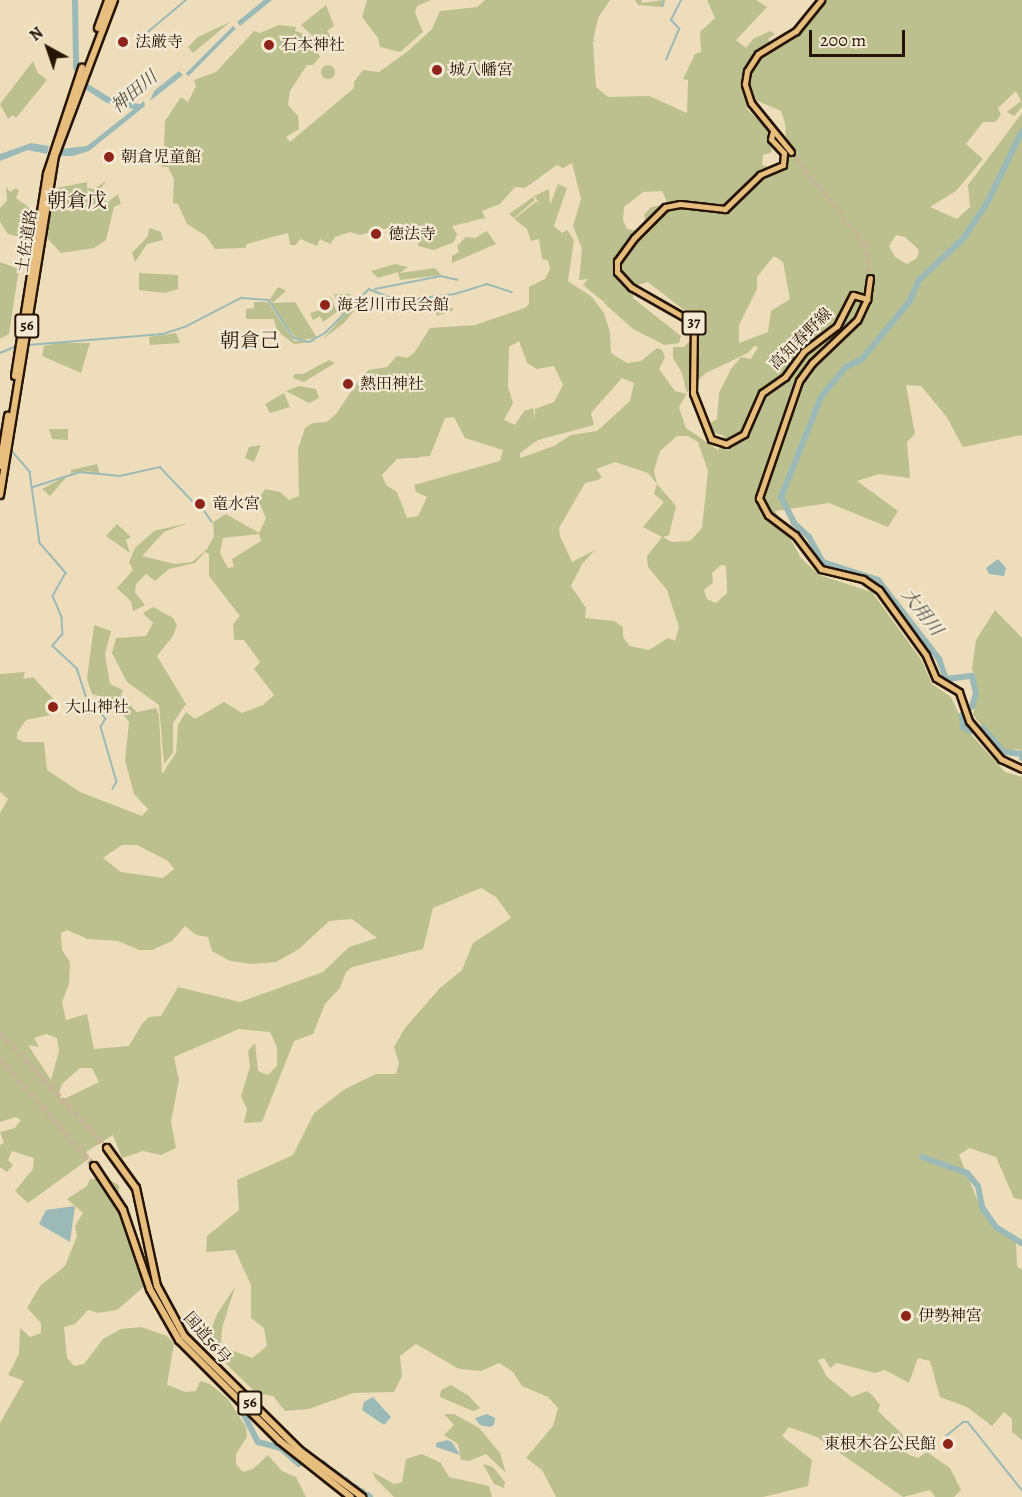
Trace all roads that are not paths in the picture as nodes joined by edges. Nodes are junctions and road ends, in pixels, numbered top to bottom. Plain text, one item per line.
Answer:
1 (108, 0) edge
2 (114, 0) edge
3 (821, 0) edge
4 (84, 69) junction
5 (773, 130) junction
6 (791, 152) tunnel mouth
7 (53, 156) junction
8 (870, 278) tunnel mouth
9 (867, 299) junction
10 (0, 466) edge
11 (0, 495) edge
12 (1022, 769) edge
13 (107, 1148) tunnel mouth
14 (94, 1166) tunnel mouth
15 (351, 1497) edge
16 (362, 1497) edge

1 - 4 highway, 土佐道路 / 56
2 - 4 highway, 土佐道路 / 56
3 - 5 main road, 高知春野線 / 37
4 - 7 highway, 土佐道路 / 56
5 - 6 main road, 高知春野線 / 37
5 - 9 main road, 高知春野線 / 37
7 - 10 highway, 土佐道路 / 56
7 - 11 highway, 土佐道路 / 56
8 - 9 main road, 高知春野線
9 - 12 main road, 高知春野線
13 - 16 highway, 国道56号 / 56
14 - 15 highway, 国道56号 / 56

